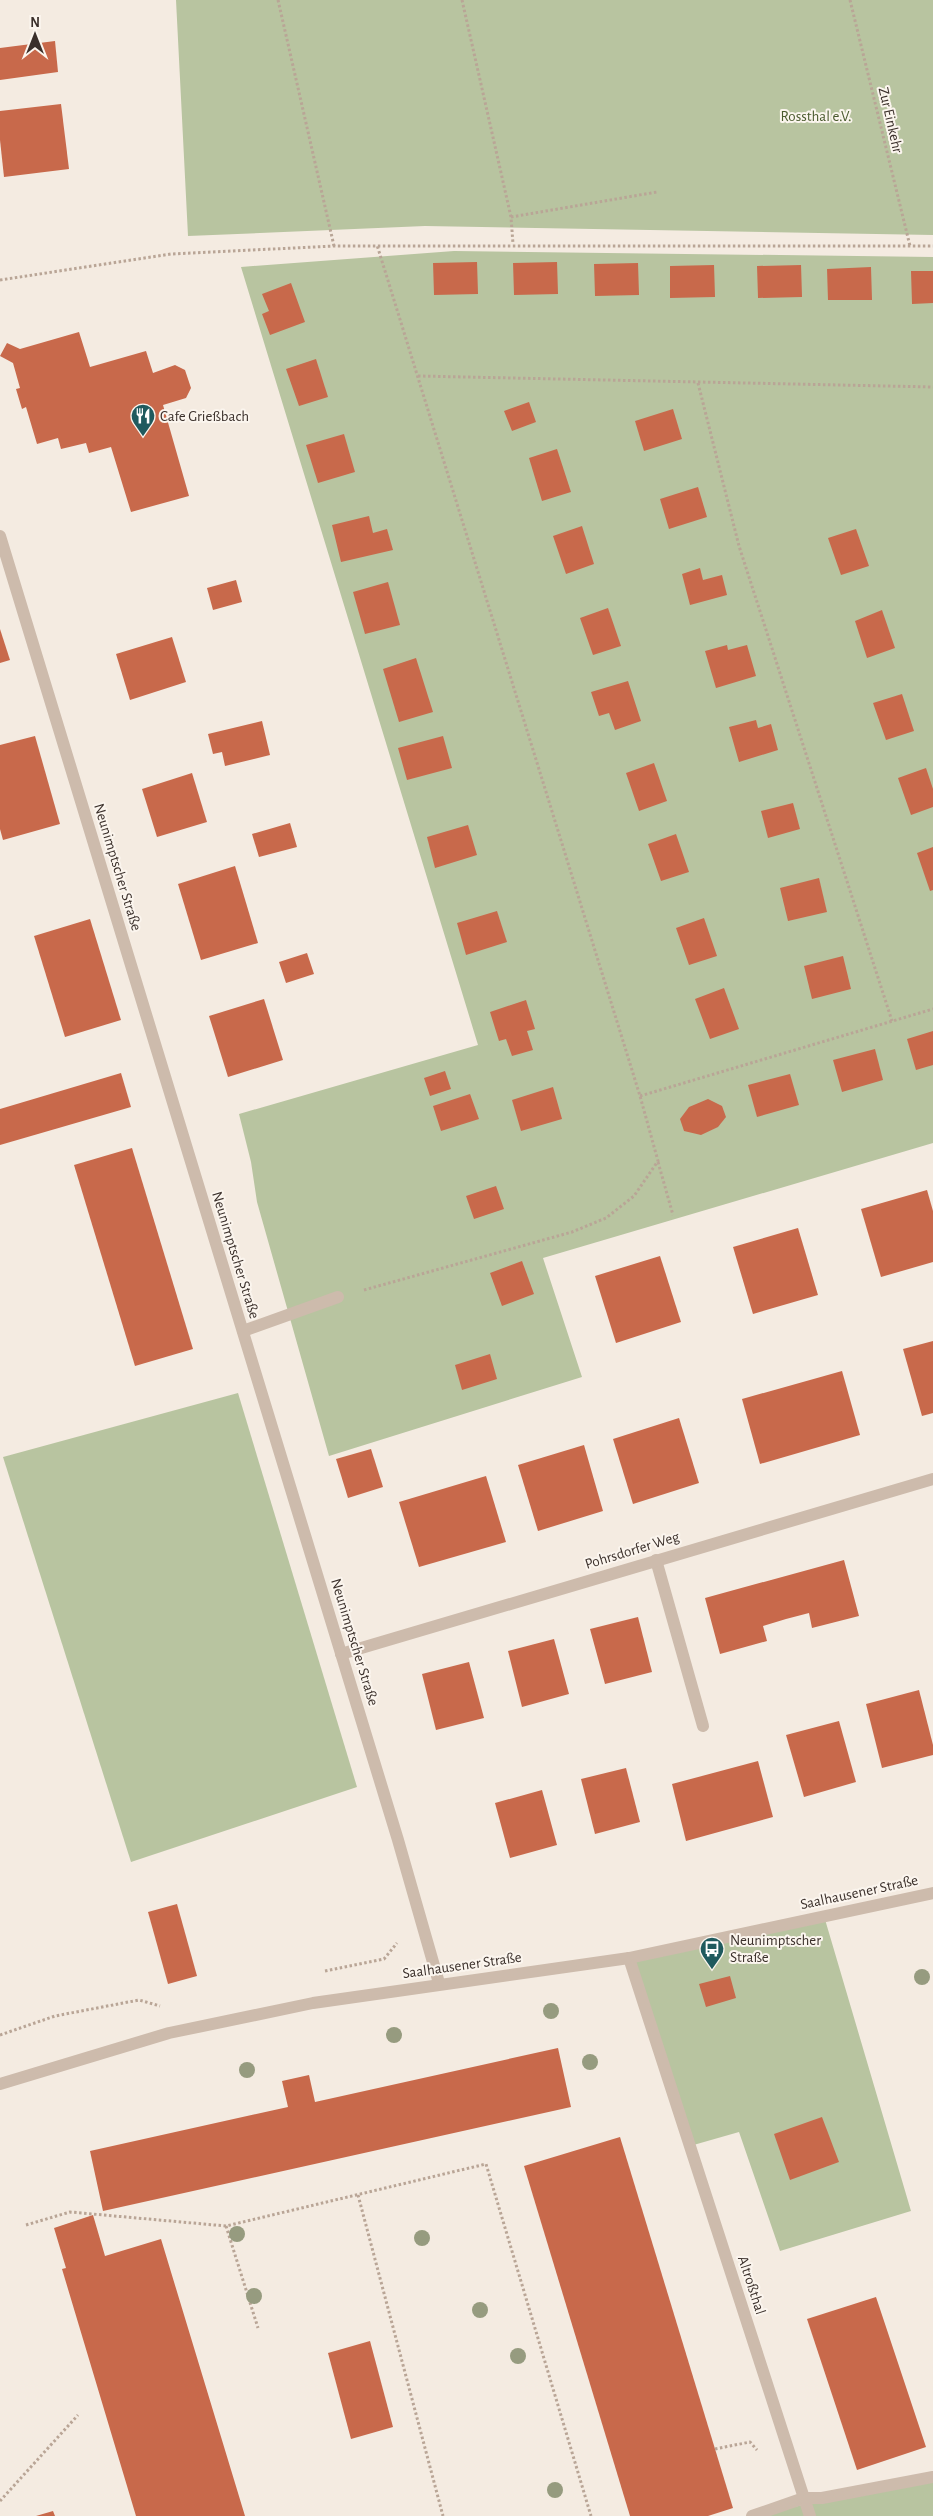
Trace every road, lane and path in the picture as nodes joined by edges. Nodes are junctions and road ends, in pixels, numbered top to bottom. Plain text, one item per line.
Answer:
1 (278, 0) edge
2 (462, 0) edge
3 (850, 0) edge
4 (658, 192) dead end
5 (511, 217) junction
6 (513, 244) junction
7 (377, 245) junction
8 (334, 246) junction
9 (910, 246) junction
10 (933, 246) edge
11 (0, 280) edge
12 (418, 376) junction
13 (698, 383) junction
14 (933, 387) edge
15 (0, 536) edge
16 (933, 1009) edge
17 (892, 1021) junction
18 (640, 1096) junction
19 (658, 1161) junction
20 (673, 1215) dead end
21 (338, 1297) joint
22 (243, 1331) junction
23 (933, 1479) edge
24 (656, 1560) junction
25 (341, 1654) junction
26 (703, 1726) dead end
27 (933, 1893) edge
28 (398, 1937) dead end
29 (629, 1958) junction
30 (315, 1973) dead end
31 (440, 1983) junction
32 (169, 2004) dead end
33 (0, 2035) edge
34 (0, 2084) edge
35 (358, 2194) junction
36 (26, 2225) dead end
37 (226, 2226) junction
38 (258, 2328) dead end
39 (78, 2415) dead end
40 (715, 2449) dead end
41 (762, 2456) dead end
42 (933, 2477) edge
43 (804, 2498) junction
44 (0, 2501) edge
45 (443, 2516) edge
46 (591, 2516) edge
47 (752, 2516) edge
48 (810, 2516) edge

1 - 8 path
2 - 5 path
3 - 9 path, Zur Einkehr
4 - 5 path
5 - 6 path
6 - 7 path
6 - 9 path
7 - 8 path
7 - 12 path
8 - 11 path
9 - 10 path
12 - 13 path
12 - 18 path
13 - 14 path
13 - 17 path
15 - 22 street, Neunimptscher Straße
16 - 17 path
17 - 18 path
18 - 19 path
19 - 20 path
19 - 21 path
21 - 22 street
22 - 25 street, Neunimptscher Straße
23 - 24 street, Pohrsdorfer Weg
24 - 25 street, Pohrsdorfer Weg
24 - 26 street
25 - 31 street, Neunimptscher Straße
27 - 29 street, Saalhausener Straße
28 - 30 path
29 - 31 street, Saalhausener Straße
29 - 43 street, Altroßthal
31 - 34 street, Saalhausener Straße
32 - 33 path
35 - 37 path
35 - 45 path
35 - 46 path
36 - 37 path
37 - 38 path
39 - 44 path
40 - 41 path
42 - 43 street
43 - 47 street
43 - 48 street, Altroßthal

